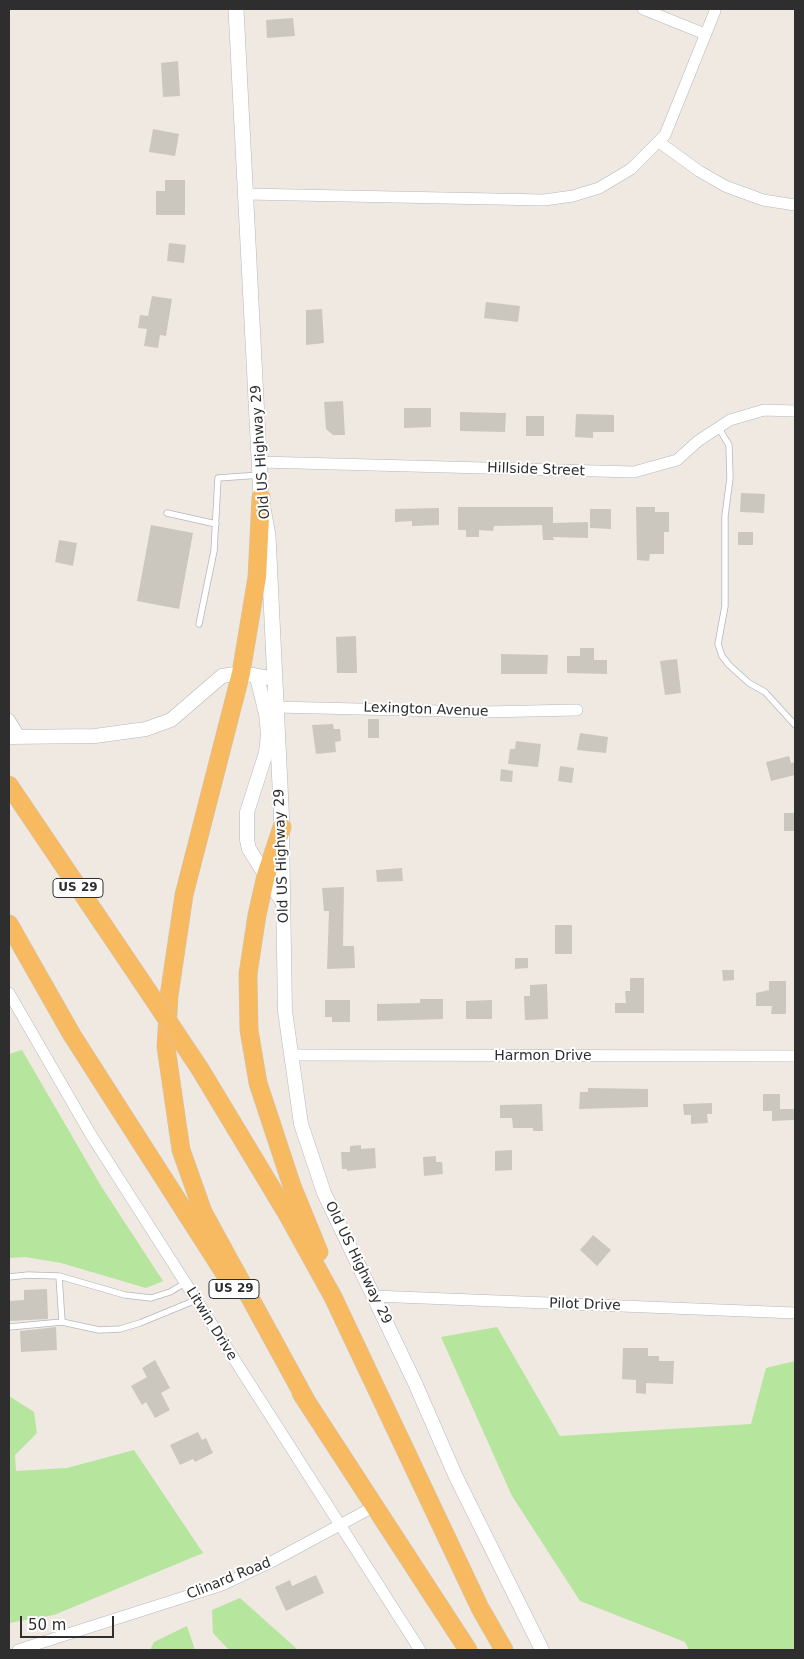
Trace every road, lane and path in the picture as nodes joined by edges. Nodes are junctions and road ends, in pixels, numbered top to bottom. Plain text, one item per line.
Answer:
1 (236, 9) edge
2 (643, 9) edge
3 (715, 11) dead end
4 (706, 34) junction
5 (659, 142) junction
6 (246, 194) junction
7 (795, 205) edge
8 (795, 411) edge
9 (718, 428) junction
10 (260, 468) junction
11 (261, 497) junction
12 (167, 513) dead end
13 (216, 524) junction
14 (199, 624) dead end
15 (249, 675) junction
16 (274, 679) junction
17 (276, 707) junction
18 (577, 710) dead end
19 (9, 719) edge
20 (795, 725) edge
21 (14, 737) edge
22 (9, 785) edge
23 (282, 827) junction
24 (266, 875) junction
25 (284, 904) junction
26 (9, 924) edge
27 (9, 993) edge
28 (290, 1055) junction
29 (795, 1056) edge
30 (59, 1276) junction
31 (9, 1278) edge
32 (185, 1283) junction
33 (374, 1296) junction
34 (196, 1300) junction
35 (795, 1314) edge
36 (62, 1322) junction
37 (9, 1327) edge
38 (368, 1371) junction
39 (307, 1402) junction
40 (375, 1506) junction
41 (339, 1526) junction
42 (18, 1650) edge
43 (420, 1650) edge
44 (468, 1650) edge
45 (504, 1650) edge
46 (542, 1650) edge

1 - 6 main road, Old US Highway 29
2 - 4 street
3 - 4 street
4 - 5 street
5 - 6 street
5 - 7 street
6 - 10 main road, Old US Highway 29
8 - 9 street, Hillside Street
9 - 10 street, Hillside Street
9 - 20 lane
10 - 11 main road, Old US Highway 29
10 - 13 lane
11 - 15 highway
11 - 16 main road, Old US Highway 29
12 - 13 lane
13 - 14 lane
15 - 16 street
15 - 21 street
15 - 24 street
15 - 39 highway
16 - 17 main road, Old US Highway 29
17 - 18 street, Lexington Avenue
17 - 23 main road, Old US Highway 29
19 - 21 street
22 - 38 highway, US 29, bridge
23 - 24 highway
23 - 25 street, Old US Highway 29
24 - 25 street
24 - 38 highway
25 - 28 street, Old US Highway 29
26 - 39 highway, US 29
27 - 32 street, Litwin Drive
28 - 29 street, Harmon Drive
28 - 33 street, Old US Highway 29
30 - 31 lane
30 - 32 lane
30 - 36 lane
32 - 34 street, Litwin Drive
33 - 35 street, Pilot Drive
33 - 46 street, Old US Highway 29
34 - 36 lane
34 - 41 street, Litwin Drive
36 - 37 lane
38 - 45 highway, US 29
39 - 40 highway, US 29
40 - 41 street, Clinard Road
40 - 44 highway, US 29
41 - 42 street, Clinard Road
41 - 43 street, Litwin Drive

